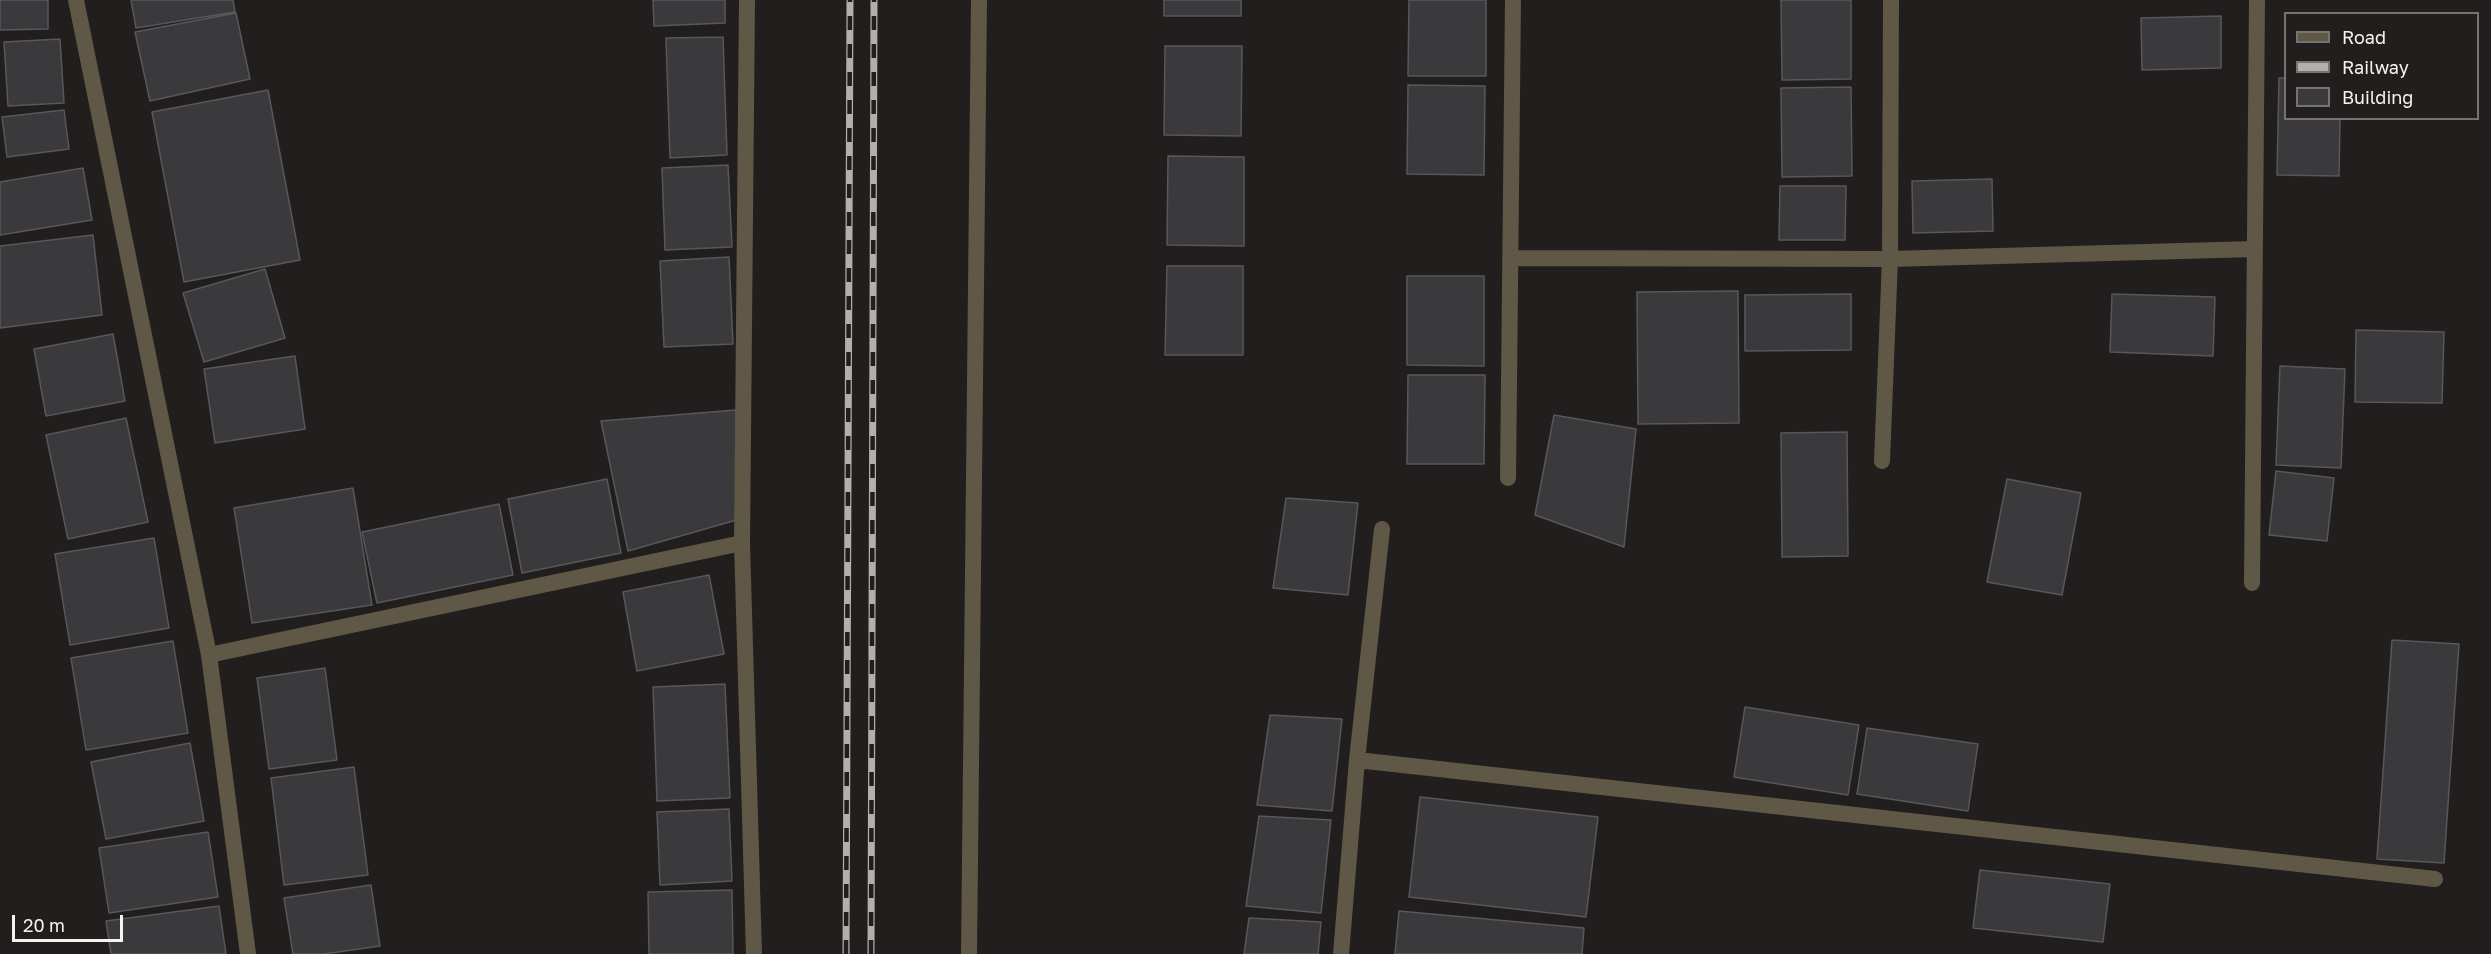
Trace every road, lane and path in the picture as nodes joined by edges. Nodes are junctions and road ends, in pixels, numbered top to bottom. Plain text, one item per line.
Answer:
1 (76, 0) edge
2 (747, 0) edge
3 (979, 0) edge
4 (1513, 0) edge
5 (1891, 0) edge
6 (2257, 0) edge
7 (2255, 249) junction
8 (1510, 258) junction
9 (1890, 259) junction
10 (1882, 461) dead end
11 (1508, 478) dead end
12 (1382, 529) dead end
13 (742, 543) junction
14 (2252, 583) dead end
15 (209, 655) junction
16 (1357, 760) junction
17 (2435, 879) dead end
18 (248, 954) edge
19 (754, 954) edge
20 (969, 954) edge
21 (1341, 954) edge

1 - 15 street
2 - 13 street
3 - 20 street
4 - 8 street
5 - 9 street
6 - 7 street
7 - 9 street
7 - 14 street
8 - 9 street
8 - 11 street
9 - 10 street
12 - 16 street
13 - 15 street
13 - 19 street
15 - 18 street
16 - 17 street
16 - 21 street

